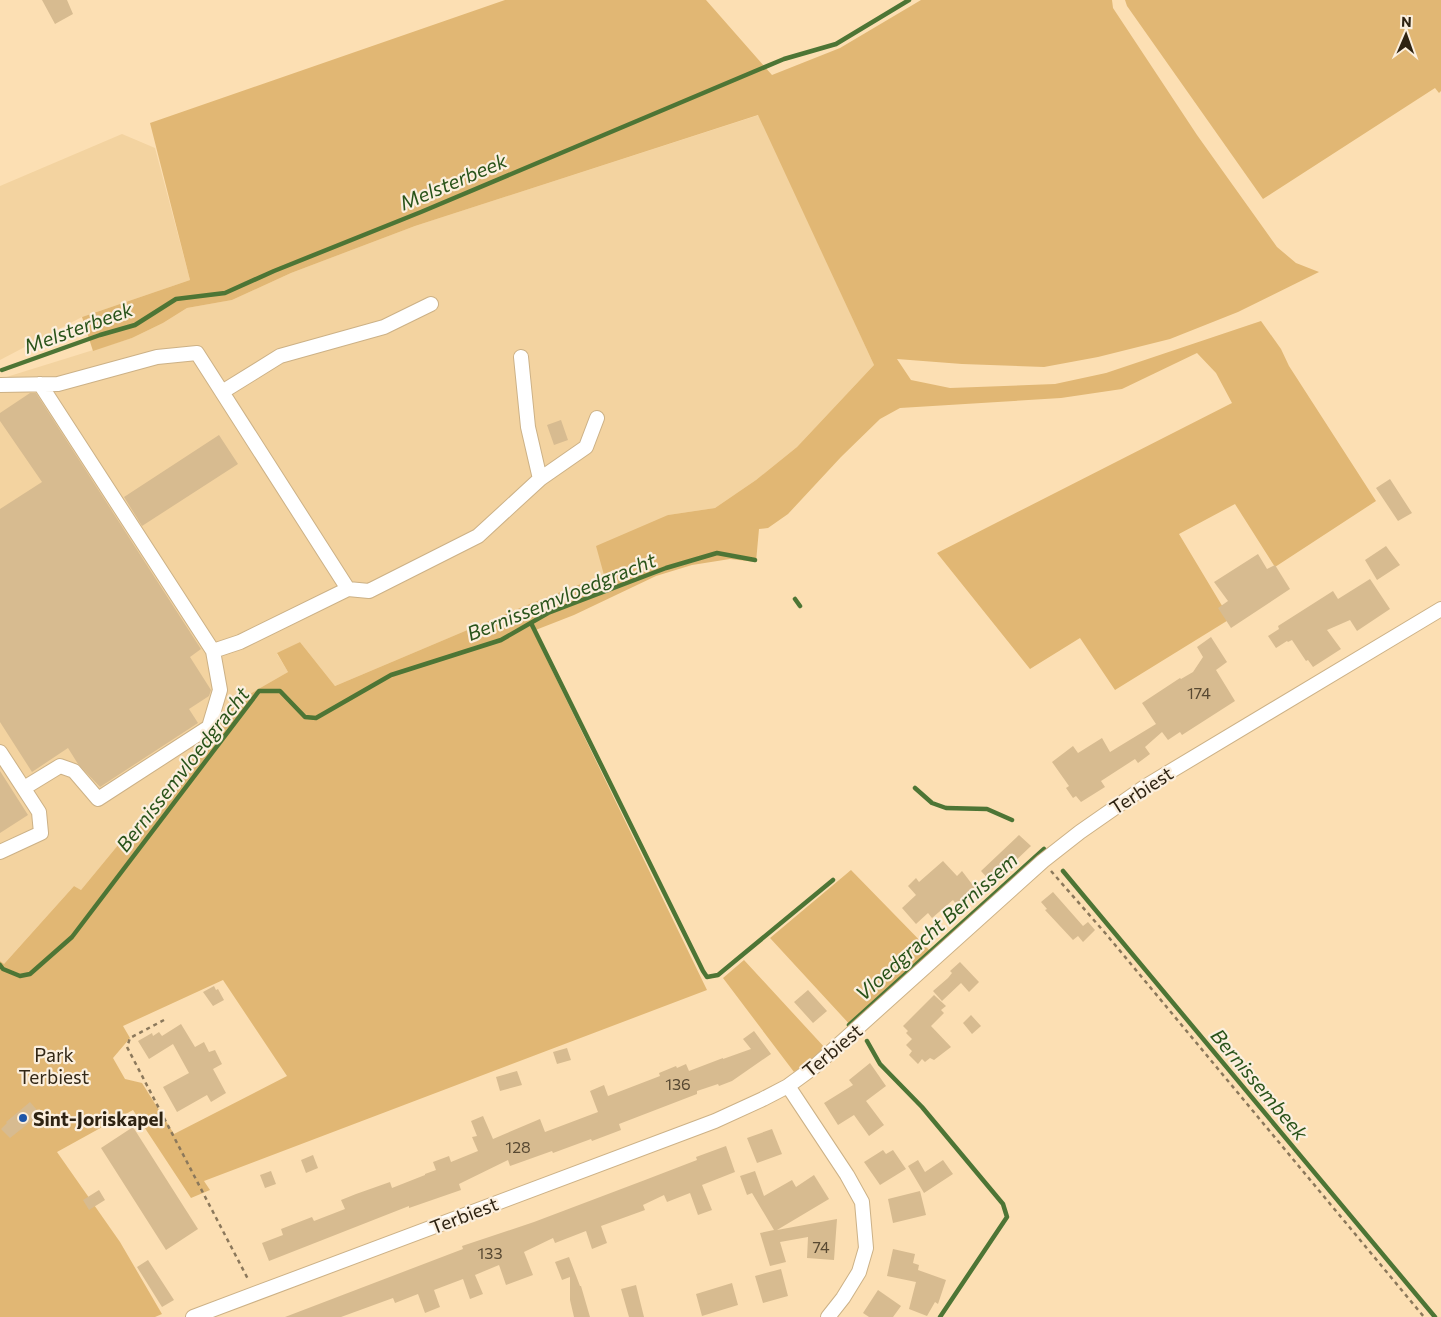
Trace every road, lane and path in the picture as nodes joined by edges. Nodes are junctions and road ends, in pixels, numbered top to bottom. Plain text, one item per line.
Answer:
1 (432, 304) dead end
2 (521, 357) dead end
3 (40, 384) junction
4 (0, 385) edge
5 (222, 392) junction
6 (597, 418) dead end
7 (540, 479) junction
8 (348, 589) junction
9 (1441, 610) edge
10 (213, 652) junction
11 (0, 752) edge
12 (24, 788) junction
13 (0, 852) edge
14 (1043, 861) junction
15 (164, 1020) dead end
16 (788, 1086) junction
17 (256, 1293) junction
18 (193, 1317) edge
19 (828, 1317) edge
20 (1424, 1317) edge

1 - 5 street
2 - 7 street
3 - 4 street
3 - 5 street
3 - 10 street
5 - 8 street
6 - 7 street
7 - 8 street
8 - 10 street
9 - 14 street, Terbiest
10 - 12 street
11 - 12 street
12 - 13 street
14 - 16 street, Terbiest
14 - 20 path
15 - 17 path
16 - 17 street, Terbiest
16 - 19 street
17 - 18 street, Terbiest

